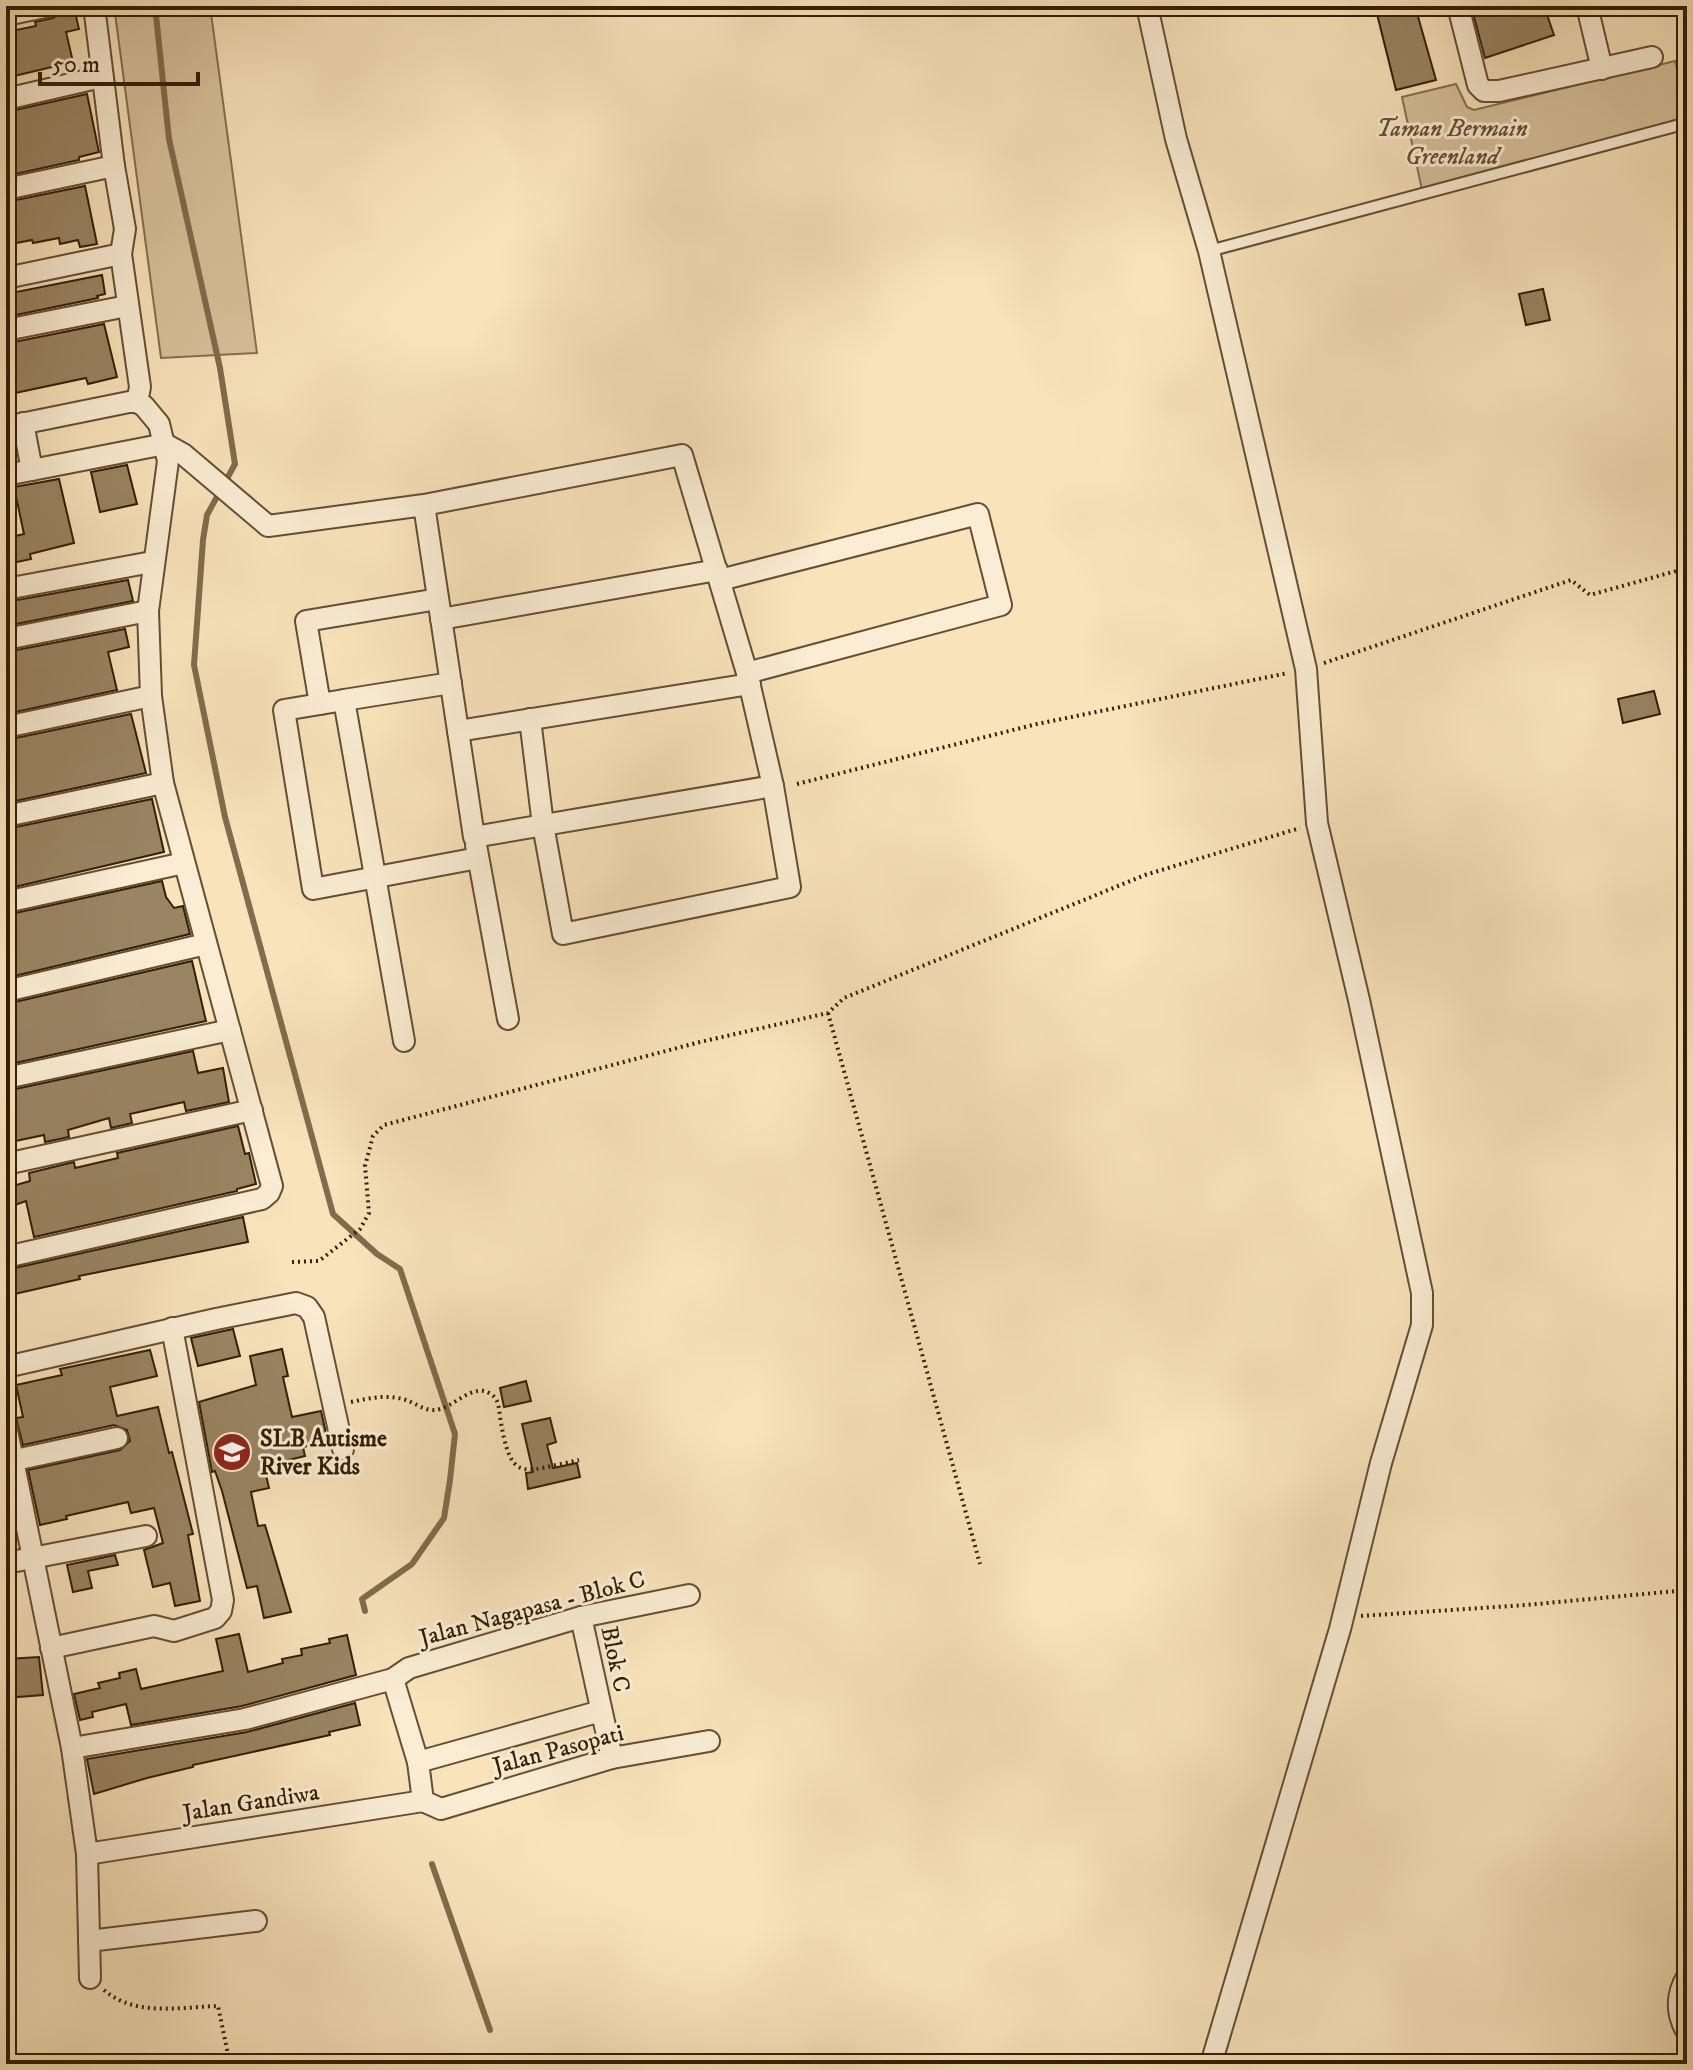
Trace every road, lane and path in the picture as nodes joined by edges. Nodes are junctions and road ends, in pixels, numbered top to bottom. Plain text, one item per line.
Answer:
1 (50, 6) edge
2 (94, 6) edge
3 (1147, 6) edge
4 (1458, 6) edge
5 (1587, 6) edge
6 (6, 15) edge
7 (1652, 57) dead end
8 (1602, 69) junction
9 (101, 77) junction
10 (6, 99) edge
11 (1687, 123) edge
12 (114, 166) junction
13 (6, 189) edge
14 (1209, 251) junction
15 (121, 254) junction
16 (6, 278) edge
17 (127, 306) junction
18 (6, 330) edge
19 (137, 402) junction
20 (14, 425) edge
21 (165, 444) junction
22 (32, 470) junction
23 (6, 475) edge
24 (424, 505) junction
25 (152, 562) junction
26 (1687, 568) edge
27 (718, 575) junction
28 (6, 589) edge
29 (440, 609) junction
30 (148, 611) junction
31 (6, 639) edge
32 (1306, 669) junction
33 (749, 678) junction
34 (451, 683) junction
35 (151, 696) junction
36 (344, 700) junction
37 (320, 704) junction
38 (530, 719) junction
39 (6, 727) edge
40 (458, 731) junction
41 (163, 783) junction
42 (797, 784) dead end
43 (773, 786) junction
44 (6, 816) edge
45 (1317, 823) junction
46 (543, 825) junction
47 (474, 837) junction
48 (478, 858) junction
49 (184, 863) junction
50 (376, 878) junction
51 (6, 902) edge
52 (206, 944) junction
53 (6, 991) edge
54 (828, 1013) junction
55 (508, 1019) dead end
56 (230, 1030) junction
57 (404, 1041) dead end
58 (6, 1078) edge
59 (252, 1110) junction
60 (6, 1164) edge
61 (6, 1257) edge
62 (292, 1262) dead end
63 (172, 1328) junction
64 (6, 1367) edge
65 (334, 1405) junction
66 (6, 1426) edge
67 (117, 1438) dead end
68 (343, 1449) dead end
69 (579, 1460) dead end
70 (9, 1462) edge
71 (146, 1536) dead end
72 (32, 1558) junction
73 (6, 1563) edge
74 (980, 1564) dead end
75 (1687, 1590) edge
76 (689, 1595) dead end
77 (581, 1617) junction
78 (1343, 1617) junction
79 (51, 1648) junction
80 (393, 1679) junction
81 (601, 1711) junction
82 (709, 1741) dead end
83 (72, 1748) junction
84 (612, 1758) junction
85 (418, 1762) junction
86 (423, 1801) junction
87 (87, 1854) junction
88 (256, 1921) dead end
89 (89, 1941) junction
90 (1687, 1977) edge
91 (90, 1978) joint
92 (1687, 2032) edge
93 (230, 2064) edge
94 (1211, 2064) edge

1 - 6 street
2 - 9 street
3 - 14 street
4 - 8 street
5 - 8 street
7 - 8 street
9 - 10 street
9 - 12 street
11 - 14 lane
12 - 13 street
12 - 15 street
14 - 32 street
15 - 16 street
15 - 17 street
17 - 18 street
17 - 19 street
19 - 20 street
19 - 21 street
20 - 22 street
21 - 22 street
21 - 24 street
21 - 25 street
22 - 23 street
24 - 27 street
24 - 29 street
25 - 28 street
25 - 30 street
26 - 32 path
27 - 29 street
27 - 33 street
27 - 33 street
29 - 34 street
29 - 37 street
30 - 31 street
30 - 35 street
32 - 42 path
32 - 45 street
33 - 38 street
33 - 43 street
34 - 36 street
34 - 40 street
35 - 39 street
35 - 41 street
36 - 37 street
36 - 50 street
37 - 50 street
38 - 40 street
38 - 46 street
40 - 47 street
41 - 44 street
41 - 49 street
43 - 46 street
43 - 46 street
45 - 54 path
45 - 78 street
46 - 47 street
47 - 48 street
48 - 50 street
48 - 55 street
49 - 51 street
49 - 52 street
50 - 57 street
52 - 53 street
52 - 56 street
54 - 62 path
54 - 74 path
56 - 58 street
56 - 59 street
59 - 60 street
59 - 61 street
63 - 64 street
63 - 65 street
63 - 79 street
65 - 68 street
65 - 69 path
66 - 70 street
67 - 70 street
70 - 72 street
71 - 72 street
72 - 73 street
72 - 79 street
75 - 78 path
76 - 77 street, Jalan Nagapasa - Blok C
77 - 80 street, Jalan Nagapasa - Blok C
77 - 81 street, Blok C
78 - 94 street
79 - 83 street
80 - 83 street, Jalan Nagapasa - Blok C
80 - 85 street
81 - 84 street, Blok C
81 - 85 street
82 - 84 street, Jalan Pasopati
83 - 87 street
84 - 86 street, Jalan Pasopati
85 - 86 street
86 - 87 street, Jalan Gandiwa
87 - 89 street
88 - 89 street
89 - 91 street
90 - 92 street
91 - 93 path

